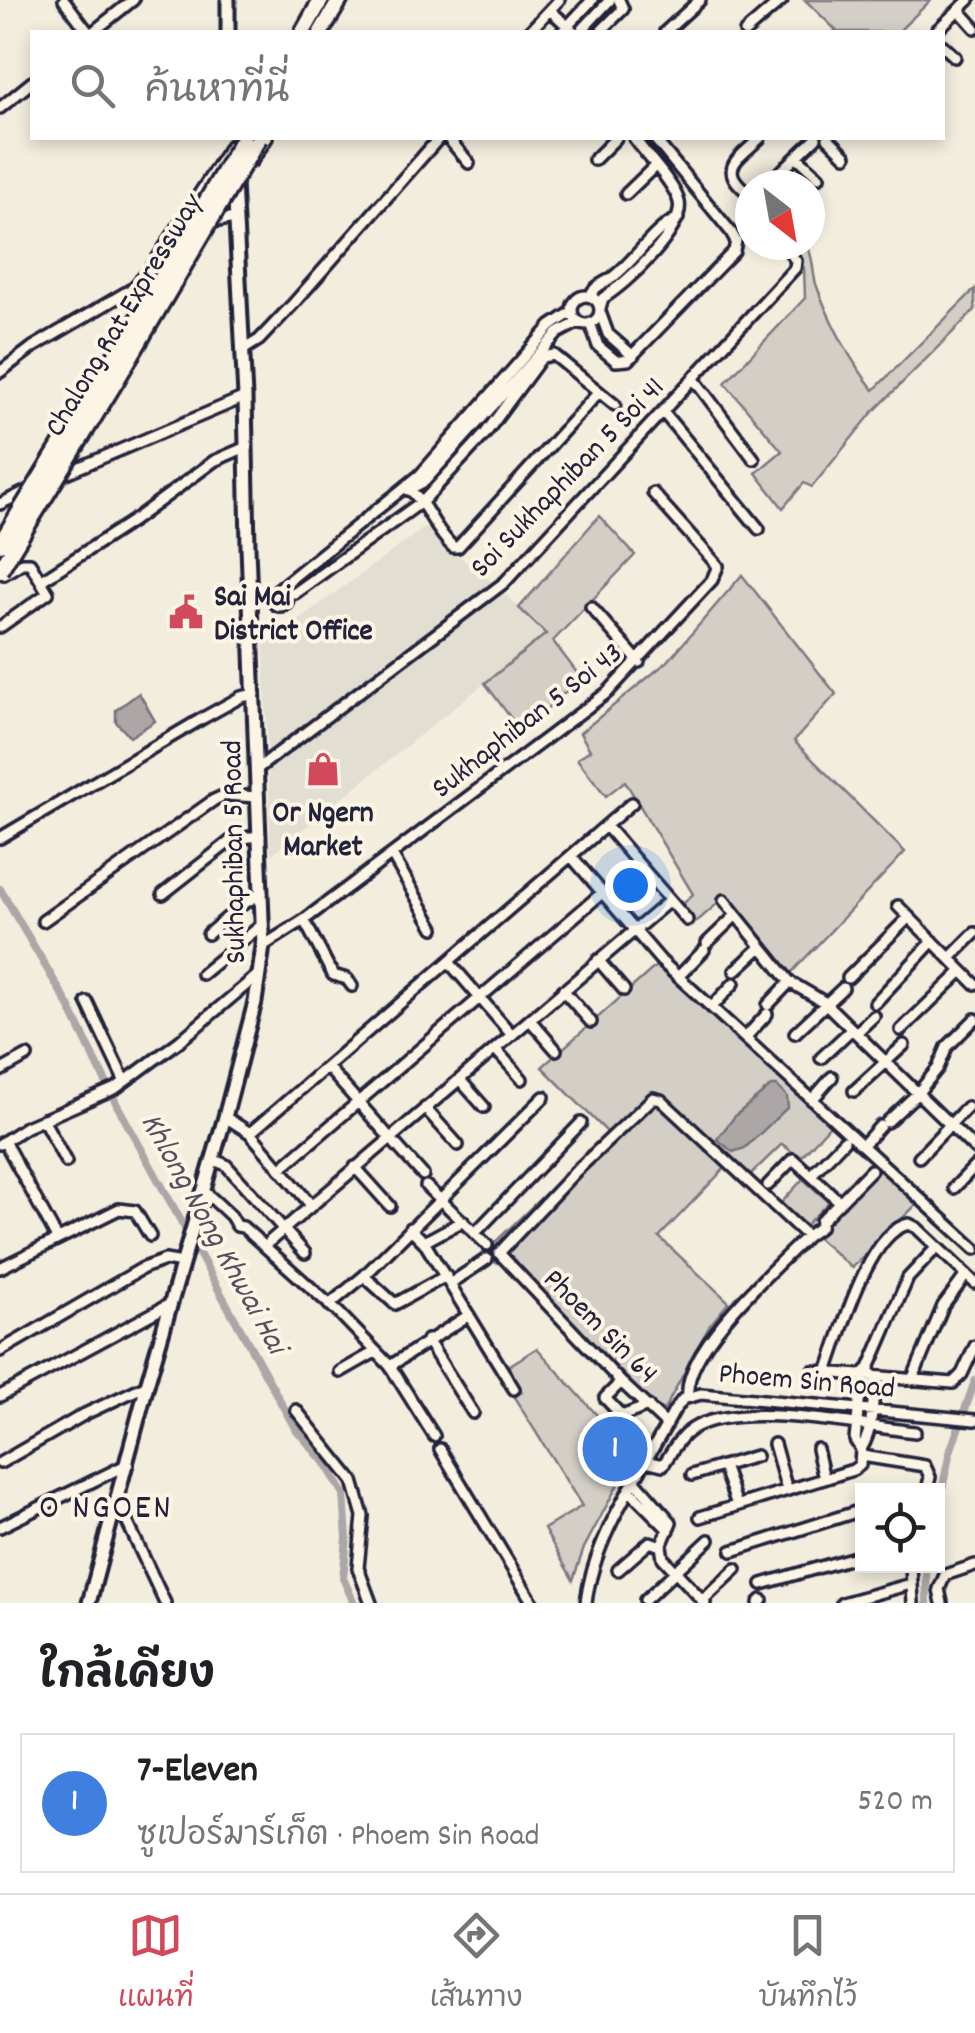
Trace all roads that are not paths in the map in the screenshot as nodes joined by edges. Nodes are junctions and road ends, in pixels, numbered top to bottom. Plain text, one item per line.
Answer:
1 (64, 0) edge
2 (133, 0) edge
3 (321, 0) edge
4 (343, 0) edge
5 (559, 0) edge
6 (592, 0) edge
7 (610, 0) edge
8 (619, 0) edge
9 (700, 0) edge
10 (782, 0) edge
11 (969, 0) edge
12 (230, 1) edge
13 (690, 4) edge
14 (550, 10) junction
15 (958, 10) junction
16 (975, 28) edge
17 (88, 30) edge
18 (93, 30) edge
19 (228, 30) edge
20 (304, 30) edge
21 (322, 30) edge
22 (330, 30) edge
23 (532, 30) edge
24 (570, 30) edge
25 (572, 30) edge
26 (572, 30) edge
27 (602, 30) edge
28 (667, 30) edge
29 (747, 30) edge
30 (937, 30) edge
31 (945, 48) edge
32 (955, 57) dead end
33 (30, 84) edge
34 (0, 108) edge
35 (235, 140) edge
36 (258, 140) edge
37 (267, 140) edge
38 (437, 140) edge
39 (450, 140) edge
40 (614, 140) edge
41 (636, 140) edge
42 (656, 140) edge
43 (758, 140) edge
44 (814, 140) edge
45 (830, 140) edge
46 (796, 156) junction
47 (846, 156) dead end
48 (594, 160) dead end
49 (469, 163) dead end
50 (655, 166) junction
51 (784, 170) edge
52 (811, 170) edge
53 (233, 173) junction
54 (735, 183) edge
55 (626, 194) dead end
56 (235, 218) junction
57 (172, 234) junction
58 (795, 260) edge
59 (618, 279) junction
60 (590, 296) junction
61 (600, 310) junction
62 (572, 312) junction
63 (579, 322) junction
64 (590, 324) junction
65 (244, 350) junction
66 (633, 356) junction
67 (0, 372) edge
68 (694, 379) junction
69 (599, 392) junction
70 (245, 397) junction
71 (615, 405) dead end
72 (663, 412) junction
73 (246, 447) junction
74 (754, 459) dead end
75 (404, 491) junction
76 (653, 493) dead end
77 (420, 502) junction
78 (0, 504) edge
79 (759, 530) dead end
80 (0, 544) edge
81 (2, 572) edge
82 (42, 580) junction
83 (278, 595) junction
84 (251, 602) junction
85 (592, 607) dead end
86 (0, 627) edge
87 (639, 662) junction
88 (255, 694) junction
89 (257, 769) junction
90 (258, 796) junction
91 (632, 803) dead end
92 (606, 826) junction
93 (260, 836) junction
94 (0, 838) edge
95 (392, 855) junction
96 (571, 856) junction
97 (262, 893) junction
98 (602, 893) junction
99 (163, 894) dead end
100 (724, 900) dead end
101 (669, 901) junction
102 (898, 906) dead end
103 (736, 915) junction
104 (908, 917) junction
105 (304, 920) junction
106 (686, 920) dead end
107 (43, 921) dead end
108 (264, 924) junction
109 (434, 928) dead end
110 (634, 931) junction
111 (975, 933) edge
112 (208, 934) dead end
113 (934, 942) junction
114 (263, 946) junction
115 (761, 947) junction
116 (950, 958) junction
117 (598, 960) junction
118 (449, 962) junction
119 (735, 971) dead end
120 (962, 972) junction
121 (202, 974) dead end
122 (259, 974) junction
123 (678, 976) junction
124 (848, 978) dead end
125 (790, 982) junction
126 (734, 983) dead end
127 (975, 984) edge
128 (352, 986) dead end
129 (842, 988) dead end
130 (563, 990) junction
131 (624, 990) dead end
132 (479, 998) junction
133 (87, 1002) dead end
134 (876, 1003) dead end
135 (826, 1004) junction
136 (712, 1007) junction
137 (874, 1016) dead end
138 (975, 1019) edge
139 (530, 1020) junction
140 (591, 1022) dead end
141 (901, 1030) dead end
142 (854, 1031) junction
143 (795, 1032) dead end
144 (512, 1036) junction
145 (746, 1038) junction
146 (904, 1045) dead end
147 (496, 1050) junction
148 (556, 1050) dead end
149 (27, 1056) dead end
150 (821, 1058) dead end
151 (886, 1062) junction
152 (327, 1067) junction
153 (0, 1071) edge
154 (832, 1078) dead end
155 (522, 1079) dead end
156 (124, 1080) junction
157 (460, 1080) junction
158 (854, 1091) dead end
159 (917, 1094) junction
160 (544, 1097) dead end
161 (812, 1100) junction
162 (358, 1102) junction
163 (484, 1107) dead end
164 (967, 1107) dead end
165 (425, 1108) junction
166 (225, 1116) junction
167 (43, 1119) junction
168 (581, 1123) dead end
169 (948, 1125) junction
170 (250, 1133) junction
171 (390, 1138) junction
172 (844, 1141) dead end
173 (2, 1142) edge
174 (863, 1144) junction
175 (458, 1145) dead end
176 (975, 1149) edge
177 (919, 1157) dead end
178 (212, 1159) junction
179 (66, 1162) dead end
180 (975, 1166) edge
181 (356, 1168) junction
182 (280, 1169) junction
183 (871, 1170) dead end
184 (811, 1176) junction
185 (768, 1185) dead end
186 (954, 1188) dead end
187 (203, 1190) junction
188 (439, 1198) junction
189 (840, 1202) junction
190 (311, 1205) junction
191 (390, 1206) dead end
192 (463, 1221) junction
193 (284, 1228) junction
194 (410, 1228) junction
195 (475, 1233) junction
196 (150, 1236) dead end
197 (807, 1236) junction
198 (57, 1238) junction
199 (270, 1241) dead end
200 (424, 1242) junction
201 (487, 1245) dead end
202 (937, 1248) junction
203 (975, 1249) edge
204 (305, 1252) dead end
205 (487, 1259) dead end
206 (182, 1263) junction
207 (0, 1268) edge
208 (966, 1275) junction
209 (364, 1276) junction
210 (448, 1279) junction
211 (975, 1283) edge
212 (170, 1304) junction
213 (330, 1305) junction
214 (469, 1315) junction
215 (428, 1340) junction
216 (975, 1346) edge
217 (0, 1352) edge
218 (375, 1352) junction
219 (390, 1366) junction
220 (812, 1371) dead end
221 (340, 1372) dead end
222 (827, 1372) junction
223 (868, 1374) junction
224 (912, 1380) junction
225 (621, 1382) junction
226 (147, 1385) junction
227 (514, 1389) dead end
228 (0, 1396) edge
229 (688, 1397) junction
230 (648, 1406) junction
231 (860, 1408) junction
232 (296, 1410) dead end
233 (872, 1410) junction
234 (473, 1413) dead end
235 (975, 1420) edge
236 (666, 1424) junction
237 (856, 1425) junction
238 (869, 1426) junction
239 (915, 1432) dead end
240 (434, 1436) dead end
241 (774, 1444) dead end
242 (817, 1448) dead end
243 (440, 1449) dead end
244 (861, 1453) junction
245 (756, 1456) dead end
246 (646, 1461) junction
247 (0, 1463) edge
248 (128, 1464) junction
249 (723, 1466) junction
250 (692, 1476) dead end
251 (824, 1479) junction
252 (929, 1483) edge
253 (633, 1486) junction
254 (787, 1490) junction
255 (117, 1500) junction
256 (737, 1505) junction
257 (855, 1512) edge
258 (700, 1518) dead end
259 (0, 1527) edge
260 (709, 1540) dead end
261 (661, 1546) junction
262 (732, 1550) dead end
263 (855, 1557) edge
264 (975, 1565) edge
265 (736, 1569) dead end
266 (618, 1570) dead end
267 (676, 1571) junction
268 (911, 1573) edge
269 (762, 1584) dead end
270 (911, 1584) junction
271 (645, 1600) dead end
272 (703, 1602) edge
273 (89, 1603) edge
274 (164, 1603) edge
275 (371, 1603) edge
276 (533, 1603) edge
277 (586, 1603) edge
278 (842, 1603) edge
279 (913, 1603) edge
280 (942, 1603) edge

1 - 17 street
2 - 18 street
3 - 20 highway
4 - 21 highway
4 - 22 street
5 - 14 street
6 - 25 street
7 - 26 street
8 - 27 street
9 - 13 street
10 - 29 street
11 - 15 street
12 - 19 main road
13 - 28 street
14 - 23 street
14 - 24 street
15 - 16 street
15 - 30 street
31 - 32 street
33 - 34 street
35 - 53 main road, Sukhaphiban 5 Road
35 - 57 street
35 - 80 highway, Chalong Rat Expressway, bridge
36 - 81 highway, Chalong Rat Expressway, bridge
37 - 53 street
38 - 65 street
39 - 49 street
40 - 48 street
41 - 50 street
42 - 66 street
43 - 54 street
44 - 46 street
45 - 47 street
46 - 51 street
46 - 52 street
50 - 55 street
50 - 59 street
53 - 56 main road, Sukhaphiban 5 Road
56 - 57 street
56 - 65 main road, Sukhaphiban 5 Road
57 - 67 street
58 - 68 street, Soi Sukhaphiban 5 Soi 41
59 - 60 street
59 - 61 street
60 - 61 street
60 - 62 street
61 - 64 street
61 - 66 street
62 - 63 street
62 - 75 street
63 - 64 street
63 - 75 street
64 - 66 street
65 - 70 main road, Sukhaphiban 5 Road
68 - 72 street, Soi Sukhaphiban 5 Soi 41
68 - 74 street
69 - 71 street
69 - 77 street
69 - 77 street
70 - 73 main road, Sukhaphiban 5 Road
70 - 78 street
72 - 79 street
72 - 89 street, Soi Sukhaphiban 5 Soi 41
73 - 82 street
73 - 84 main road, Sukhaphiban 5 Road
75 - 77 street
75 - 83 street
76 - 87 street, Sukhaphiban 5 Soi 43
77 - 83 street
81 - 82 street
82 - 86 street
83 - 84 street
84 - 88 main road, Sukhaphiban 5 Road
85 - 87 street
87 - 95 street, Sukhaphiban 5 Soi 43
88 - 89 main road, Sukhaphiban 5 Road
88 - 94 street
89 - 90 main road, Sukhaphiban 5 Road
90 - 93 main road, Sukhaphiban 5 Road
90 - 107 street
91 - 92 street
92 - 96 street
92 - 101 street
93 - 97 main road, Sukhaphiban 5 Road
93 - 99 street
95 - 105 street, Sukhaphiban 5 Soi 43
95 - 109 street
96 - 98 street
96 - 118 street
97 - 108 main road, Sukhaphiban 5 Road
97 - 112 street
98 - 110 street
98 - 132 street
100 - 103 street
101 - 106 street
101 - 110 street
102 - 104 street
103 - 115 street
103 - 123 street
104 - 113 street
104 - 124 street
105 - 114 street, Sukhaphiban 5 Soi 43
105 - 128 street
108 - 114 main road, Sukhaphiban 5 Road
108 - 121 street
110 - 117 street
110 - 123 street
111 - 116 street
113 - 116 street
113 - 134 street
114 - 122 main road, Sukhaphiban 5 Road
115 - 119 street
115 - 125 street
116 - 120 street
117 - 130 street
117 - 131 street
118 - 132 street
118 - 152 street
120 - 127 street
120 - 141 street
122 - 156 street
122 - 166 main road, Sukhaphiban 5 Road
123 - 136 street
125 - 135 street
125 - 145 street
126 - 136 street
129 - 135 street
130 - 139 street
130 - 140 street
132 - 144 street
132 - 162 street
133 - 156 street
135 - 142 street
135 - 143 street
136 - 145 street
137 - 142 street
138 - 159 street
139 - 144 street
139 - 148 street
142 - 150 street
142 - 151 street
144 - 147 street
145 - 161 street
146 - 151 street
147 - 155 street
147 - 157 street
149 - 153 street
151 - 158 street
151 - 159 street
152 - 162 street
152 - 170 street
154 - 161 street
156 - 167 street
157 - 163 street
157 - 165 street
159 - 169 street
159 - 174 street
160 - 188 street
161 - 174 street
162 - 171 street
162 - 182 street
164 - 169 street
165 - 171 street
165 - 175 street
166 - 170 street
166 - 178 main road, Sukhaphiban 5 Road
167 - 173 street
167 - 179 street
168 - 195 street
169 - 176 street
169 - 177 street
170 - 182 street
171 - 181 street
171 - 188 street
172 - 184 street
173 - 198 street
174 - 203 street
178 - 187 main road, Sukhaphiban 5 Road
178 - 193 street
180 - 186 street
181 - 190 street
181 - 191 street
182 - 190 street
183 - 189 street
184 - 185 street
184 - 189 street
187 - 206 main road, Sukhaphiban 5 Road
187 - 213 street
188 - 192 street
188 - 194 street
189 - 197 street
190 - 193 street
192 - 195 street
192 - 200 street
193 - 199 street
193 - 204 street
194 - 200 street
194 - 209 street
195 - 201 street
196 - 198 street
197 - 225 street, Phoem Sin 64
197 - 229 street
198 - 207 street
200 - 210 street
202 - 208 street
202 - 222 street
202 - 223 street
205 - 210 street
206 - 212 main road, Sukhaphiban 5 Road
206 - 217 street
208 - 211 street
208 - 224 street
209 - 210 street
209 - 213 street
210 - 214 street
212 - 226 main road, Sukhaphiban 5 Road
212 - 228 street
213 - 218 street
214 - 215 street
214 - 227 street
215 - 219 street
215 - 234 street
216 - 224 street
218 - 219 street
218 - 221 street
219 - 240 street
220 - 222 street
222 - 223 street
223 - 224 street
223 - 231 street
223 - 233 street
225 - 230 street, Phoem Sin 64
225 - 230 street
226 - 247 street
226 - 248 main road, Sukhaphiban 5 Road
229 - 231 street, Phoem Sin Road
229 - 236 street, Phoem Sin Road
230 - 236 street, Phoem Sin 64
231 - 233 street, Phoem Sin Road
231 - 237 street
232 - 275 street
233 - 235 street, Phoem Sin Road
233 - 238 street
236 - 246 street, Phoem Sin Road
237 - 238 street
237 - 244 street
237 - 246 street
238 - 239 street
238 - 244 street
241 - 254 street
242 - 251 street
243 - 276 street
244 - 251 street
244 - 252 street
245 - 249 street
246 - 253 street, Phoem Sin Road
248 - 255 main road, Sukhaphiban 5 Road
248 - 259 street
249 - 250 street
249 - 256 street
251 - 254 street
253 - 261 street
253 - 277 street, Phoem Sin Road
254 - 256 street
255 - 273 main road, Sukhaphiban 5 Road
255 - 274 street
256 - 258 street
257 - 262 street
260 - 267 street
261 - 266 street
261 - 267 street
263 - 269 street
264 - 280 street
265 - 272 street
267 - 271 street
267 - 272 street
268 - 270 street
270 - 278 street
270 - 279 street

